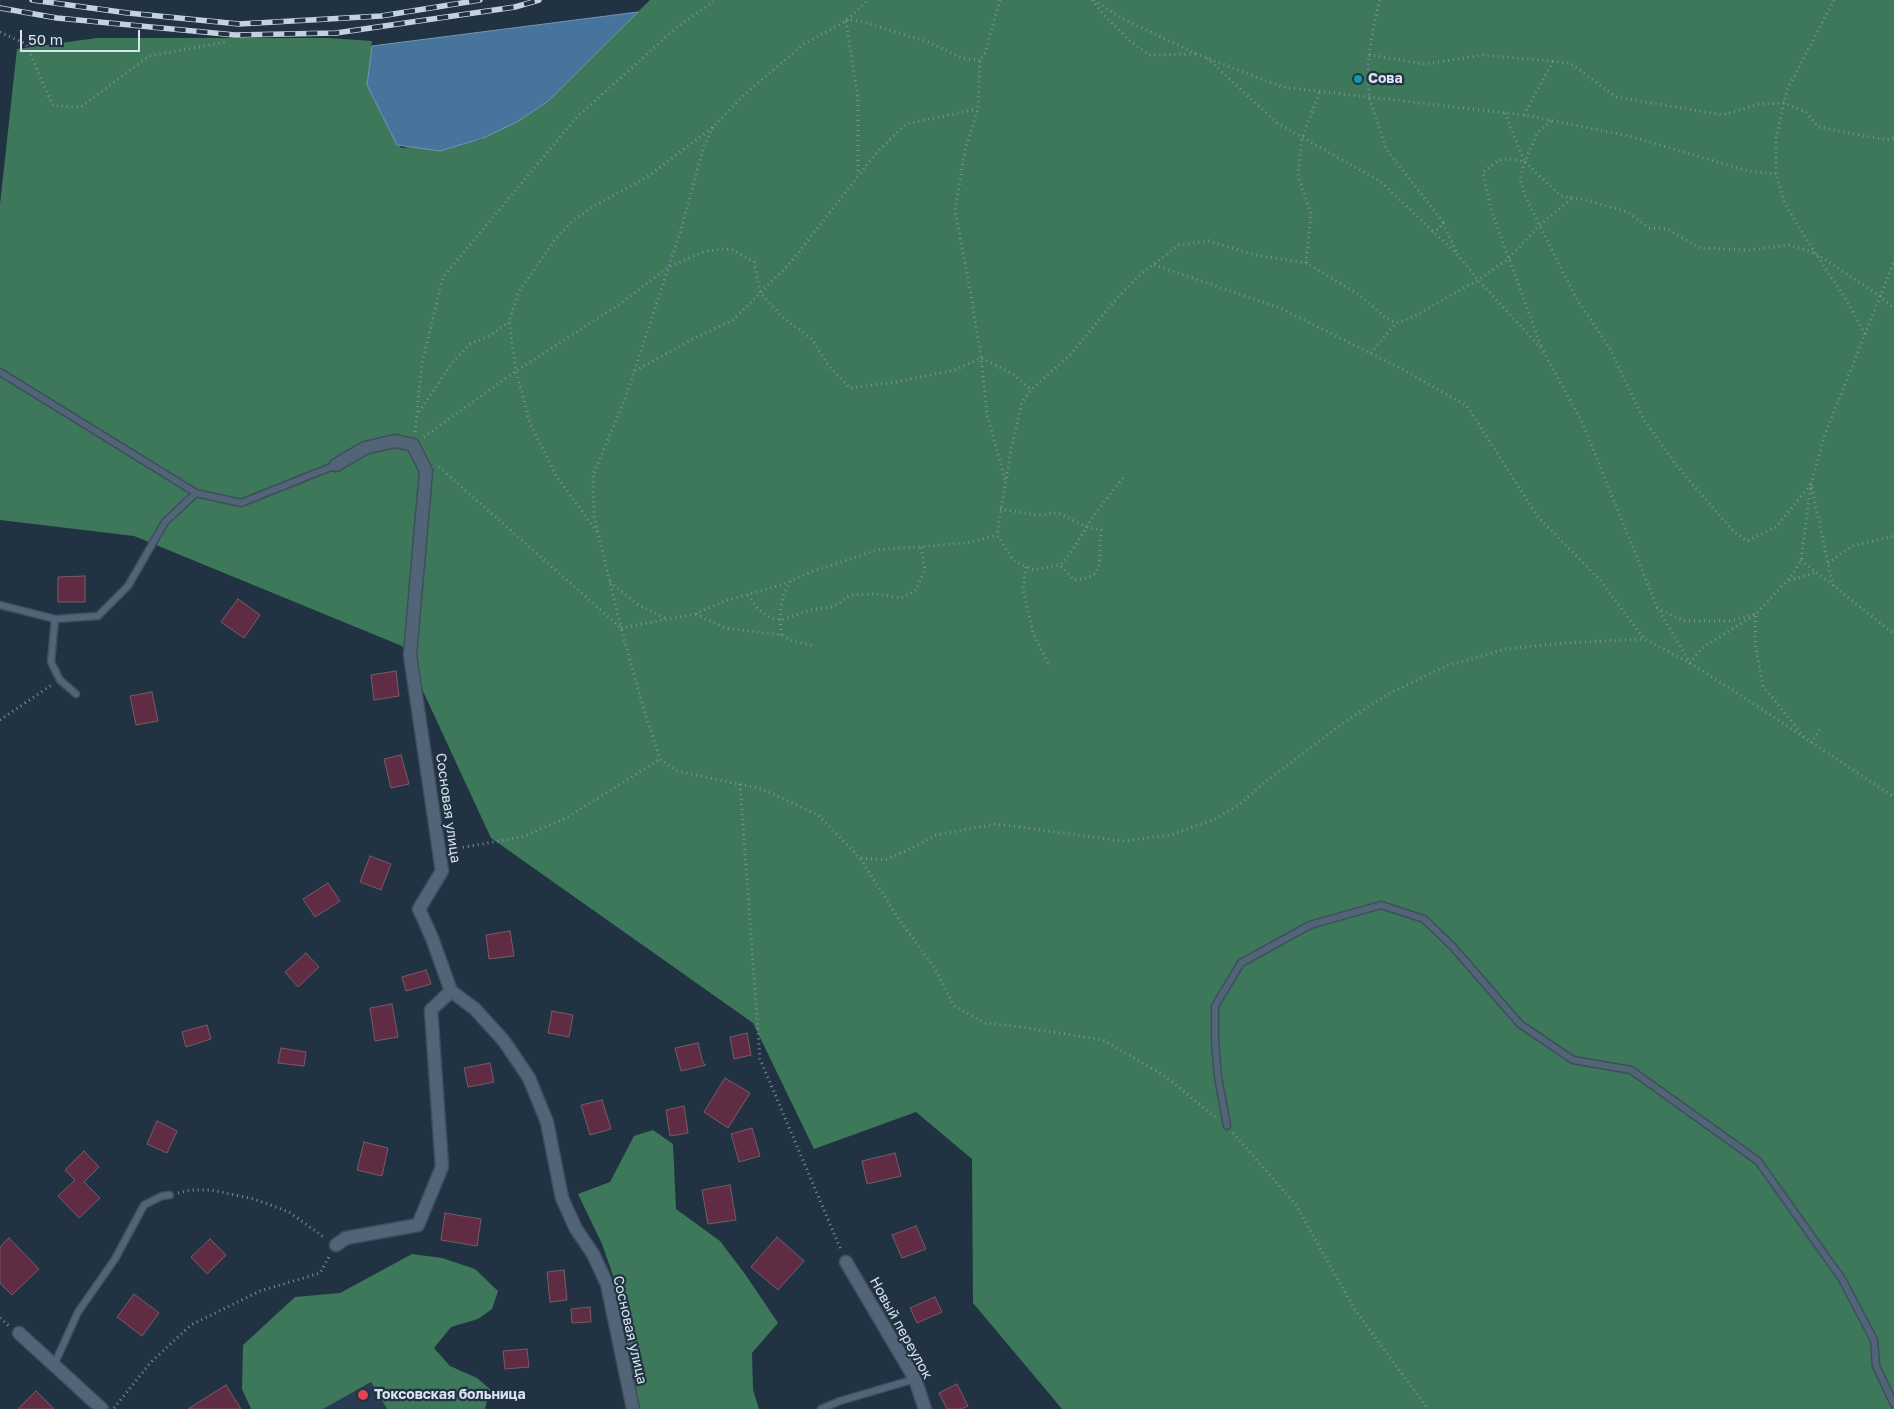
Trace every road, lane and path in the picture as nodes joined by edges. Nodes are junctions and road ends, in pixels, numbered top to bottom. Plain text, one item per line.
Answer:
1 (716, 0) edge
2 (868, 0) edge
3 (1000, 0) edge
4 (1093, 0) edge
5 (1380, 0) edge
6 (1834, 0) edge
7 (846, 21) junction
8 (0, 32) edge
9 (226, 42) dead end
10 (1197, 54) junction
11 (1369, 55) junction
12 (1207, 58) junction
13 (980, 60) junction
14 (1553, 61) junction
15 (1320, 91) junction
16 (1369, 97) junction
17 (1784, 103) junction
18 (978, 108) junction
19 (1505, 114) junction
20 (1524, 115) junction
21 (1551, 121) junction
22 (713, 127) junction
23 (1302, 138) junction
24 (1894, 138) edge
25 (1525, 162) junction
26 (1776, 174) junction
27 (858, 176) junction
28 (1572, 198) junction
29 (1443, 222) junction
30 (1540, 225) junction
31 (1432, 232) junction
32 (1815, 253) junction
33 (1458, 255) junction
34 (1508, 259) junction
35 (1894, 262) edge
36 (1306, 263) junction
37 (1154, 265) junction
38 (668, 267) junction
39 (1478, 280) junction
40 (760, 292) junction
41 (1880, 296) junction
42 (1894, 309) edge
43 (508, 322) junction
44 (1396, 323) junction
45 (1865, 334) junction
46 (1542, 349) junction
47 (1371, 354) junction
48 (981, 358) junction
49 (516, 370) junction
50 (635, 371) junction
51 (0, 372) edge
52 (1031, 390) junction
53 (418, 412) junction
54 (413, 445) junction
55 (435, 464) dead end
56 (336, 465) joint
57 (1123, 478) dead end
58 (1006, 482) junction
59 (1811, 484) junction
60 (196, 493) junction
61 (1000, 509) junction
62 (1087, 527) junction
63 (597, 532) junction
64 (997, 535) junction
65 (1894, 536) edge
66 (920, 547) junction
67 (1801, 560) junction
68 (1828, 563) junction
69 (1060, 565) junction
70 (1026, 566) junction
71 (1817, 573) junction
72 (791, 580) junction
73 (1787, 580) junction
74 (610, 582) junction
75 (1833, 586) junction
76 (748, 595) junction
77 (0, 604) edge
78 (1657, 607) junction
79 (696, 614) junction
80 (1756, 614) junction
81 (56, 619) junction
82 (668, 619) junction
83 (780, 620) junction
84 (621, 628) junction
85 (1894, 634) edge
86 (781, 635) junction
87 (1644, 639) junction
88 (814, 646) dead end
89 (1690, 663) junction
90 (1050, 667) dead end
91 (60, 680) junction
92 (76, 694) dead end
93 (0, 720) edge
94 (1820, 730) dead end
95 (1806, 740) junction
96 (1811, 743) junction
97 (660, 759) junction
98 (740, 784) junction
99 (1894, 797) edge
100 (440, 852) junction
101 (860, 858) junction
102 (451, 991) junction
103 (1227, 1126) junction
104 (170, 1195) joint
105 (336, 1245) junction
106 (846, 1262) joint
107 (19, 1333) dead end
108 (54, 1366) junction
109 (915, 1379) junction
110 (1894, 1404) edge
111 (102, 1409) edge
112 (114, 1409) edge
113 (633, 1409) edge
114 (821, 1409) edge
115 (925, 1409) edge
116 (1428, 1409) edge

1 - 53 path
2 - 7 path
3 - 13 path
4 - 10 path
4 - 10 path
5 - 11 path
6 - 17 path
7 - 13 path
7 - 22 path
7 - 27 path
8 - 9 path
10 - 12 path
11 - 14 path
11 - 16 path
12 - 15 path
12 - 23 path
13 - 18 path
14 - 17 path
14 - 20 path
15 - 16 path
15 - 23 path
16 - 19 path
16 - 29 path
17 - 24 path
17 - 26 path
18 - 27 path
18 - 48 path
19 - 20 path
19 - 25 path
20 - 21 path
21 - 25 path
21 - 26 path
22 - 38 path
22 - 43 path
23 - 31 path
23 - 36 path
25 - 28 path
25 - 30 path
25 - 34 path
26 - 32 path
27 - 40 path
28 - 30 path
28 - 32 path
29 - 31 path
29 - 33 path
30 - 34 path
30 - 59 path
31 - 33 path
32 - 41 path
32 - 45 path
33 - 39 path
34 - 39 path
34 - 46 path
35 - 41 path
36 - 37 path
36 - 44 path
37 - 47 path
37 - 52 path
38 - 40 path
38 - 49 path
38 - 50 path
39 - 44 path
39 - 46 path
40 - 48 path
40 - 50 path
41 - 42 path
41 - 45 path
43 - 49 path
43 - 53 path
44 - 47 path
45 - 59 path
46 - 78 path
47 - 87 path
48 - 52 path
48 - 58 path
49 - 54 path
49 - 63 path
50 - 63 path
51 - 60 lane
52 - 58 path
53 - 54 path
54 - 56 street
54 - 100 street, Сосновая улица
55 - 84 path
56 - 60 lane
57 - 62 path
58 - 61 path
59 - 67 path
59 - 68 path
60 - 81 lane
61 - 62 path
61 - 64 path
62 - 69 path
62 - 69 path
63 - 74 path
64 - 66 path
64 - 70 path
65 - 68 path
66 - 72 path
66 - 83 path
67 - 71 path
67 - 73 path
68 - 75 path
69 - 70 path
70 - 90 path
71 - 73 path
71 - 75 path
72 - 76 path
72 - 83 path
73 - 80 path
74 - 82 path
74 - 84 path
75 - 85 path
76 - 79 path
76 - 83 path
77 - 81 lane
78 - 80 path
78 - 89 path
79 - 82 path
79 - 86 path
80 - 89 path
80 - 95 path
81 - 91 lane
82 - 84 path
83 - 86 path
84 - 97 path
86 - 88 path
87 - 89 path
87 - 101 path
89 - 95 path
91 - 92 lane
91 - 93 path
94 - 96 path
95 - 96 path
96 - 99 path
97 - 98 path
97 - 100 path
98 - 101 path
98 - 106 path
100 - 102 street, Сосновая улица
101 - 103 path
102 - 105 street
102 - 113 street, Сосновая улица
103 - 110 lane
103 - 116 path
104 - 105 path
104 - 108 lane
105 - 112 path
106 - 109 street, Новый переулок
107 - 108 street
108 - 111 street
109 - 114 lane
109 - 115 street, Новый переулок

